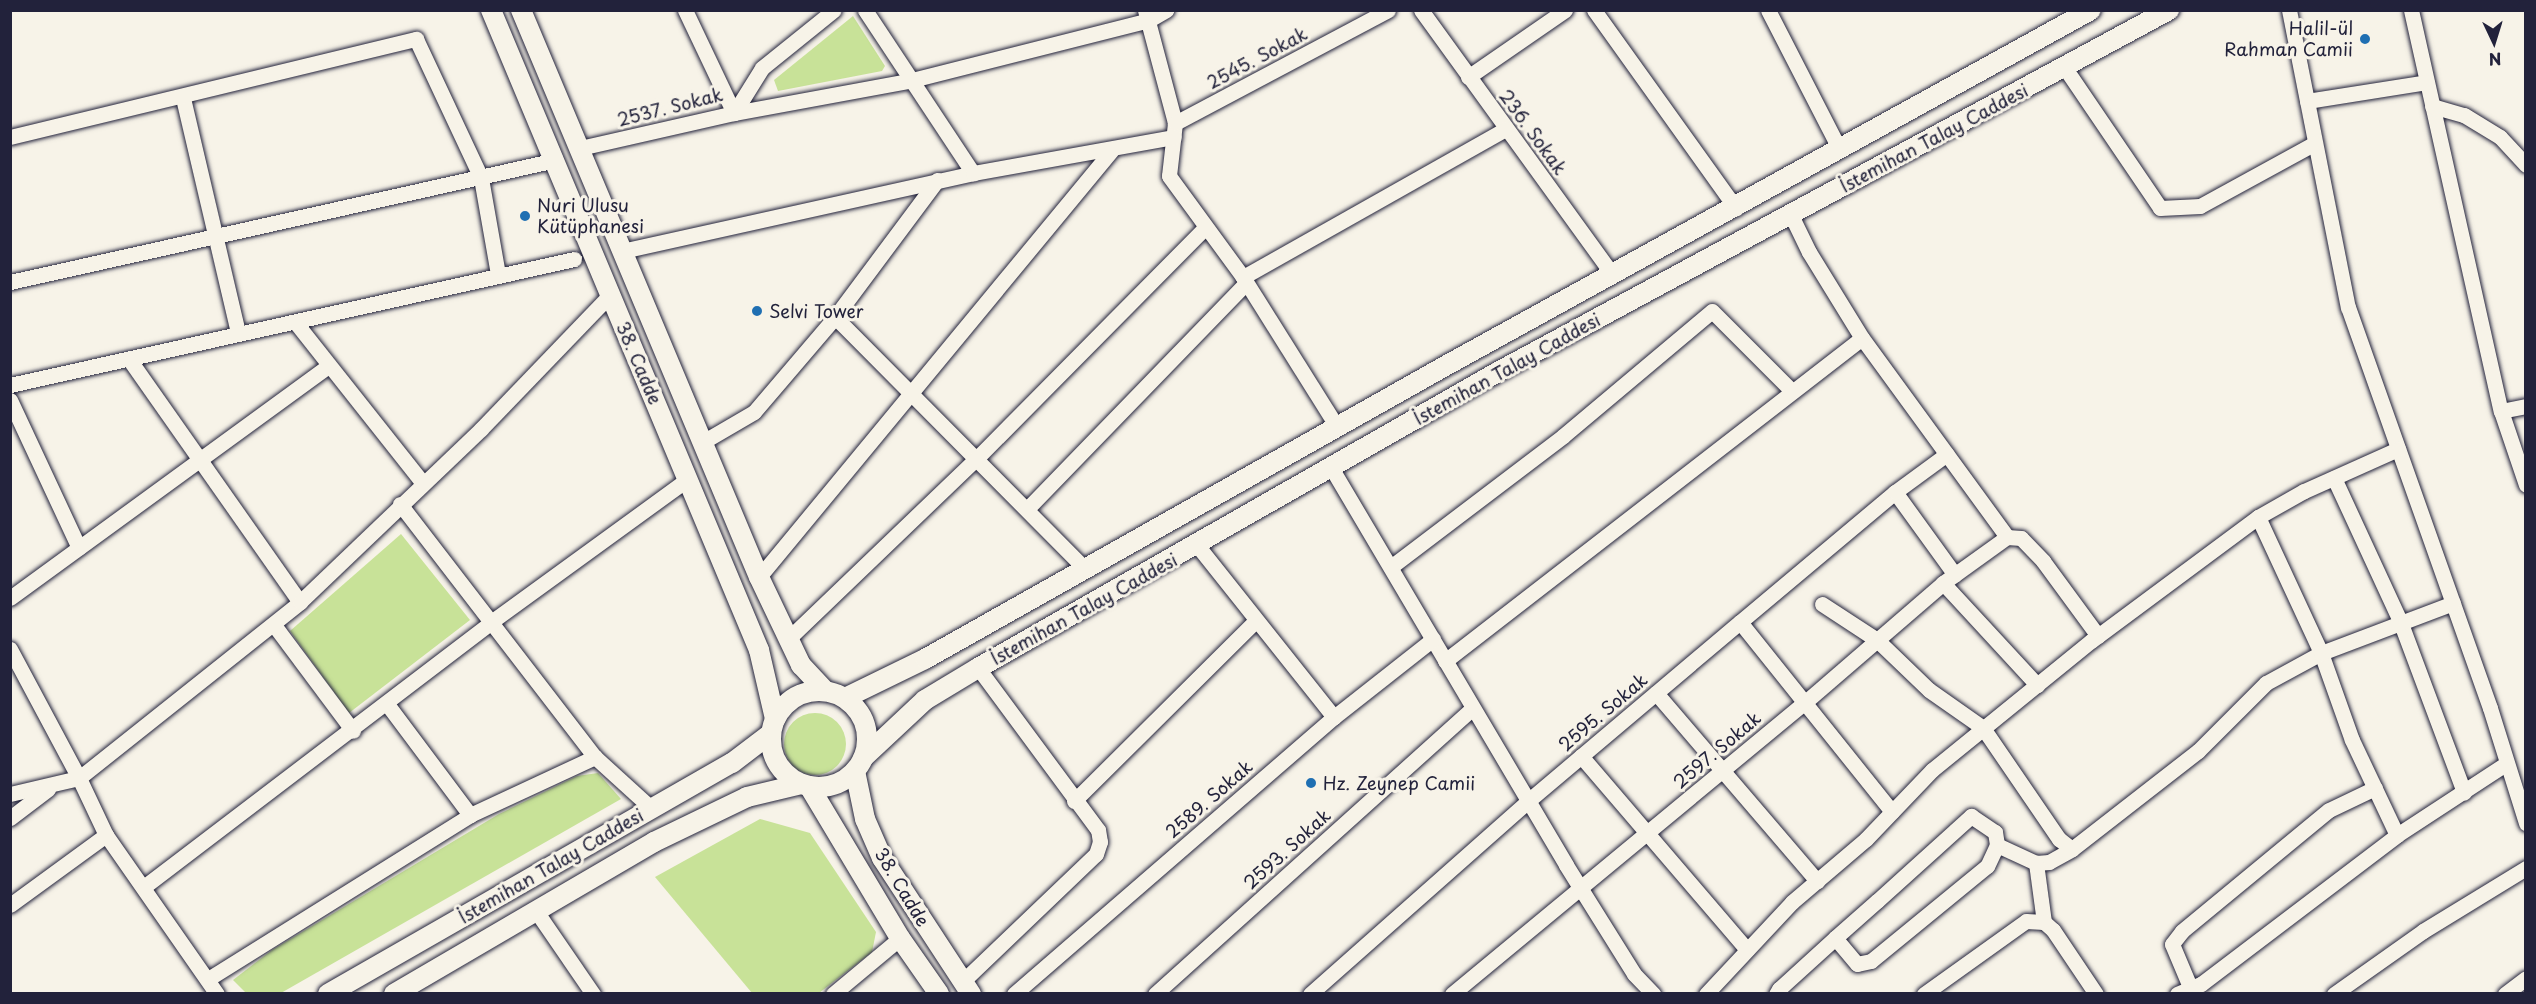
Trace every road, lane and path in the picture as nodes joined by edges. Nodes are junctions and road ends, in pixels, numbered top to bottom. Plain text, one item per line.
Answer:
1 (491, 10) edge
2 (521, 10) edge
3 (685, 10) edge
4 (834, 10) edge
5 (866, 10) edge
6 (1166, 10) edge
7 (1388, 10) edge
8 (1421, 10) edge
9 (1565, 10) edge
10 (1594, 10) edge
11 (1768, 10) edge
12 (2091, 10) edge
13 (2169, 10) edge
14 (2289, 10) edge
15 (2411, 10) edge
16 (1147, 15) edge
17 (2065, 68) junction
18 (1468, 77) junction
19 (909, 81) junction
20 (2427, 82) junction
21 (183, 98) junction
22 (2307, 101) junction
23 (2433, 106) junction
24 (734, 113) junction
25 (1506, 129) junction
26 (1174, 130) junction
27 (10, 137) edge
28 (2315, 143) junction
29 (580, 148) junction
30 (1839, 148) junction
31 (1111, 151) junction
32 (556, 160) junction
33 (2526, 165) edge
34 (973, 172) junction
35 (481, 178) junction
36 (937, 180) junction
37 (1736, 208) junction
38 (1791, 215) junction
39 (1204, 229) junction
40 (215, 234) junction
41 (622, 251) junction
42 (574, 259) dead end
43 (498, 274) junction
44 (1613, 275) junction
45 (1244, 280) junction
46 (10, 282) edge
47 (610, 295) junction
48 (835, 317) junction
49 (296, 323) junction
50 (238, 333) junction
51 (1862, 338) junction
52 (129, 359) junction
53 (328, 366) junction
54 (10, 385) edge
55 (1791, 390) junction
56 (910, 393) junction
57 (10, 400) edge
58 (2526, 406) edge
59 (2501, 411) junction
60 (1337, 427) junction
61 (701, 443) junction
62 (2398, 449) junction
63 (1947, 454) junction
64 (976, 459) junction
65 (200, 461) junction
66 (1332, 469) junction
67 (2334, 478) junction
68 (688, 479) junction
69 (422, 482) junction
70 (2526, 485) edge
71 (1895, 492) junction
72 (400, 504) junction
73 (1027, 509) junction
74 (2258, 518) junction
75 (2007, 537) junction
76 (1197, 545) junction
77 (79, 548) junction
78 (1392, 566) junction
79 (1084, 568) junction
80 (759, 577) junction
81 (1949, 579) junction
82 (10, 598) edge
83 (300, 602) junction
84 (2453, 603) junction
85 (1822, 604) dead end
86 (1255, 621) junction
87 (2400, 621) junction
88 (491, 622) junction
89 (1740, 622) junction
90 (274, 625) junction
91 (2098, 636) junction
92 (1433, 639) junction
93 (787, 640) junction
94 (1877, 640) junction
95 (10, 649) edge
96 (2320, 652) junction
97 (1445, 661) junction
98 (978, 668) junction
99 (2037, 685) junction
100 (825, 691) junction
101 (1656, 693) junction
102 (845, 699) junction
103 (1803, 704) junction
104 (387, 705) junction
105 (1472, 709) junction
106 (1334, 717) junction
107 (773, 726) junction
108 (1983, 728) junction
109 (353, 731) junction
110 (595, 756) junction
111 (1581, 756) junction
112 (2507, 763) junction
113 (859, 764) junction
114 (1721, 772) junction
115 (79, 778) junction
116 (2519, 778) edge
117 (53, 785) junction
118 (805, 785) junction
119 (2375, 788) junction
120 (2463, 792) junction
121 (10, 794) edge
122 (1074, 801) junction
123 (1528, 801) junction
124 (651, 808) junction
125 (1892, 812) junction
126 (470, 815) junction
127 (10, 818) edge
128 (2526, 823) edge
129 (1646, 834) junction
130 (106, 835) junction
131 (2397, 835) junction
132 (1997, 845) junction
133 (2072, 849) junction
134 (2036, 863) junction
135 (2526, 868) edge
136 (1817, 881) junction
137 (145, 886) junction
138 (1580, 887) junction
139 (10, 905) edge
140 (536, 911) junction
141 (2044, 922) junction
142 (900, 938) junction
143 (1835, 939) junction
144 (1747, 950) junction
145 (2526, 978) edge
146 (208, 979) junction
147 (967, 988) edge
148 (2187, 992) edge
149 (217, 993) edge
150 (328, 993) edge
151 (394, 993) edge
152 (593, 993) edge
153 (833, 993) edge
154 (939, 993) edge
155 (1014, 993) edge
156 (1155, 993) edge
157 (1310, 993) edge
158 (1454, 993) edge
159 (1653, 993) edge
160 (1707, 993) edge
161 (1776, 993) edge
162 (1924, 993) edge
163 (2096, 993) edge
164 (2334, 993) edge
165 (2505, 993) edge

1 - 32 street, 38. Cadde
2 - 29 street, 38. Cadde
3 - 24 street
4 - 24 street, 2537. Sokak
5 - 19 street
6 - 16 street
7 - 26 street, 2545. Sokak
8 - 18 street, 236. Sokak
9 - 18 street
10 - 37 street
11 - 30 street
12 - 30 street, İstemihan Talay Caddesi
13 - 17 street, İstemihan Talay Caddesi
14 - 22 street
15 - 20 street
16 - 19 street
16 - 26 street
17 - 28 street
17 - 38 street, İstemihan Talay Caddesi
18 - 25 street, 236. Sokak
19 - 24 street
19 - 34 street
20 - 22 street
20 - 23 street
21 - 27 street
21 - 35 street
21 - 40 street
22 - 28 street
23 - 33 street
23 - 59 street
24 - 29 street, 2537. Sokak
25 - 44 street, 236. Sokak
25 - 45 street
26 - 31 street, 2545. Sokak
26 - 39 street
28 - 62 street
29 - 41 street, 38. Cadde
30 - 37 street, İstemihan Talay Caddesi
31 - 34 street, 2545. Sokak
31 - 56 street
32 - 35 street
32 - 47 street, 38. Cadde
34 - 36 street, 2545. Sokak
35 - 40 street
35 - 43 street
36 - 41 street, 2545. Sokak
36 - 48 street
37 - 44 street, İstemihan Talay Caddesi
38 - 51 street
38 - 66 street, İstemihan Talay Caddesi
39 - 45 street
39 - 64 street
40 - 46 street
40 - 50 street
41 - 61 street, 38. Cadde
42 - 43 street
43 - 49 street
44 - 60 street, İstemihan Talay Caddesi
45 - 60 street
45 - 73 street
47 - 68 street, 38. Cadde
47 - 69 street
48 - 56 street
48 - 61 street
49 - 50 street
49 - 53 street
50 - 52 street
51 - 55 street
51 - 63 street
52 - 54 street
52 - 65 street
53 - 65 street
53 - 69 street
55 - 78 street
55 - 97 street
56 - 64 street
56 - 80 street
57 - 77 street
58 - 59 street
59 - 70 street
60 - 79 street, İstemihan Talay Caddesi
61 - 80 street, 38. Cadde
62 - 67 street
62 - 84 street
63 - 71 street, 2595. Sokak
63 - 75 street
64 - 73 street
64 - 93 street
65 - 77 street
65 - 83 street
66 - 76 street, İstemihan Talay Caddesi
66 - 78 street
67 - 74 street
67 - 87 street
68 - 88 street
68 - 107 street, 38. Cadde
69 - 72 street
71 - 81 street
71 - 89 street, 2595. Sokak
72 - 83 street
72 - 88 street
73 - 79 street
74 - 91 street
74 - 96 street
75 - 81 street, 2597. Sokak
75 - 91 street
76 - 86 street
76 - 98 street, İstemihan Talay Caddesi
77 - 82 street
78 - 92 street
79 - 102 street, İstemihan Talay Caddesi
80 - 93 street, 38. Cadde
81 - 94 street, 2597. Sokak
81 - 99 street
83 - 90 street
84 - 87 street
84 - 112 street
85 - 94 street
86 - 106 street
86 - 122 street
87 - 96 street
87 - 120 street
88 - 104 street
88 - 110 street
89 - 101 street, 2595. Sokak
89 - 103 street
90 - 109 street
90 - 115 street
91 - 99 street
92 - 97 street
92 - 106 street, 2589. Sokak
93 - 100 street, 38. Cadde
94 - 103 street, 2597. Sokak
94 - 108 street
95 - 115 street
96 - 119 street
96 - 133 street
97 - 105 street
98 - 113 street, İstemihan Talay Caddesi
98 - 122 street
99 - 108 street
100 - 102 street
100 - 107 street
101 - 111 street, 2595. Sokak
101 - 114 street
102 - 113 street
103 - 114 street, 2597. Sokak
103 - 125 street
104 - 109 street
104 - 126 street
105 - 123 street
105 - 156 street, 2593. Sokak
106 - 155 street, 2589. Sokak
107 - 118 street
107 - 124 street, İstemihan Talay Caddesi
108 - 125 street
108 - 133 street
109 - 137 street
110 - 124 street
110 - 126 street
111 - 123 street, 2595. Sokak
111 - 129 street
112 - 116 street
112 - 120 street
113 - 118 street
113 - 147 street, 38. Cadde
114 - 129 street, 2597. Sokak
114 - 136 street
115 - 117 street
115 - 130 street
116 - 128 street
117 - 121 street
117 - 127 street
118 - 140 street, İstemihan Talay Caddesi
118 - 142 street, 38. Cadde
119 - 131 street
119 - 148 street
120 - 131 street
122 - 147 street
123 - 138 street
123 - 157 street, 2595. Sokak
124 - 150 street, İstemihan Talay Caddesi
125 - 136 street
126 - 146 street
129 - 138 street, 2597. Sokak
129 - 144 street
130 - 137 street
130 - 139 street
131 - 148 street
132 - 134 street
132 - 143 street
132 - 143 street
133 - 134 street
134 - 141 street
135 - 164 street
136 - 144 street
137 - 146 street
138 - 158 street, 2597. Sokak
138 - 159 street
140 - 151 street, İstemihan Talay Caddesi
140 - 152 street
141 - 162 street
141 - 163 street
142 - 153 street
142 - 154 street, 38. Cadde
143 - 161 street
144 - 160 street
145 - 165 street
146 - 149 street

